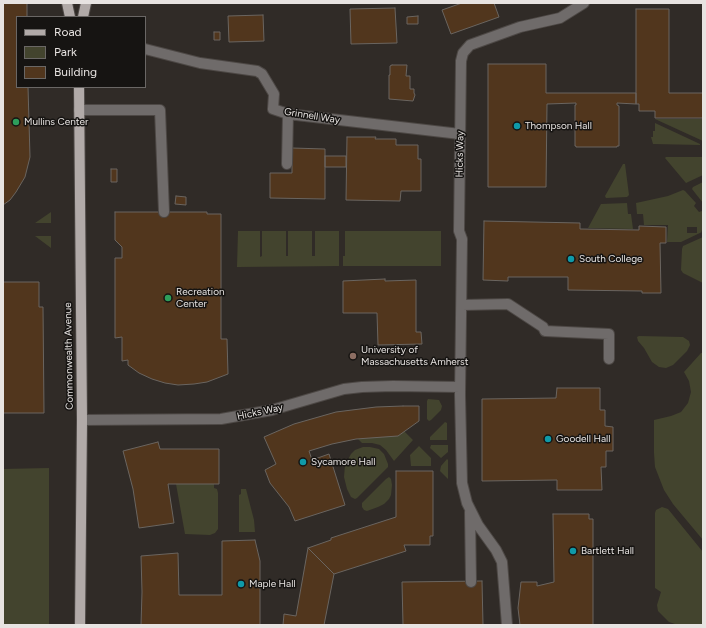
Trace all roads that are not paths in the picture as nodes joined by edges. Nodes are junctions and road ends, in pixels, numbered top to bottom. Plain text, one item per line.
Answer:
1 (67, 3) edge
2 (86, 3) edge
3 (584, 3) edge
4 (70, 16) edge
5 (83, 16) edge
6 (146, 49) edge
7 (79, 88) edge
8 (79, 110) junction
9 (288, 114) junction
10 (460, 134) junction
11 (286, 164) dead end
12 (164, 212) dead end
13 (462, 306) junction
14 (609, 359) dead end
15 (460, 387) junction
16 (82, 420) junction
17 (469, 508) junction
18 (471, 582) dead end
19 (80, 625) edge
20 (507, 625) edge

1 - 4 main road
2 - 5 main road
3 - 10 street, Hicks Way
6 - 9 street, Grinnell Way
7 - 8 main road, Commonwealth Avenue
8 - 12 street
8 - 16 main road, Commonwealth Avenue
9 - 10 street, Grinnell Way
9 - 11 street
10 - 13 street, Hicks Way
13 - 14 street
13 - 15 street, Hicks Way
15 - 16 street, Hicks Way
15 - 17 street, Hicks Way
16 - 19 main road, Commonwealth Avenue
17 - 18 street
17 - 20 street, Hicks Way

